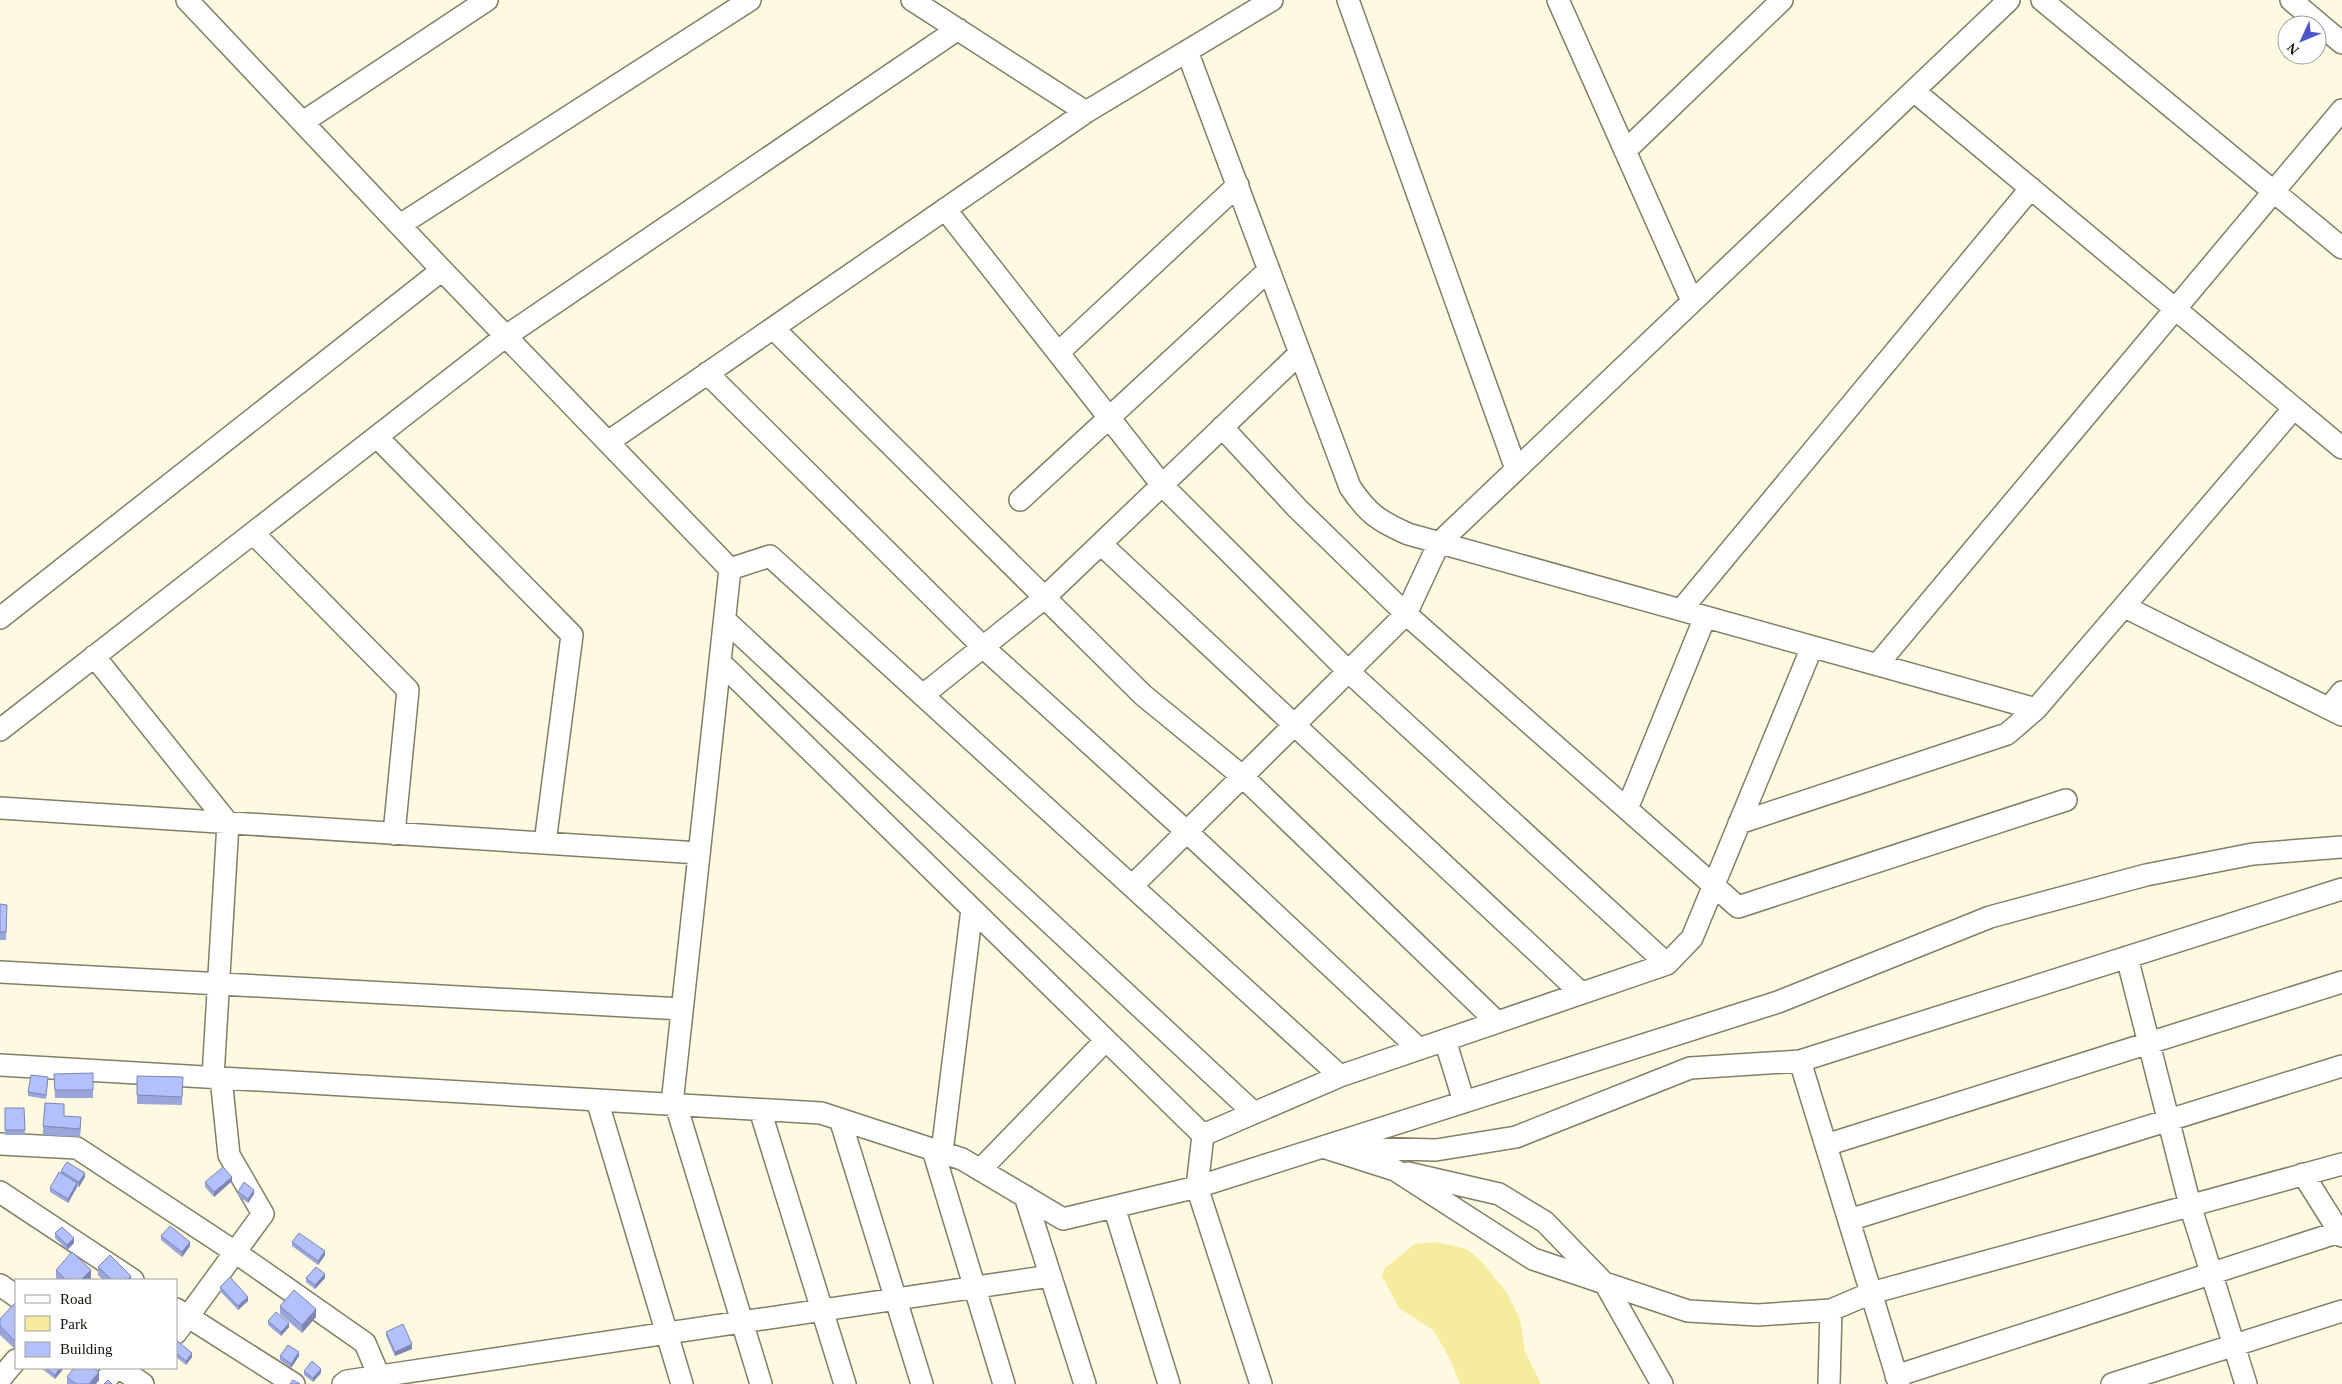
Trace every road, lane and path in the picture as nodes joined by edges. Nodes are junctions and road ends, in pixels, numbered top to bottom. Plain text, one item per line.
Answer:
1 (187, 0) edge
2 (487, 0) edge
3 (750, 0) edge
4 (912, 0) edge
5 (1272, 0) edge
6 (1348, 0) edge
7 (1558, 0) edge
8 (1782, 0) edge
9 (2009, 0) edge
10 (2042, 0) edge
11 (2298, 2) edge
12 (958, 29) junction
13 (2342, 43) edge
14 (1187, 51) junction
15 (1914, 91) junction
16 (2342, 110) edge
17 (1086, 112) junction
18 (303, 122) junction
19 (1625, 151) junction
20 (1238, 185) junction
21 (2031, 188) junction
22 (2274, 191) junction
23 (944, 209) junction
24 (400, 225) junction
25 (2342, 248) edge
26 (442, 270) junction
27 (1269, 270) junction
28 (1692, 302) junction
29 (2175, 308) junction
30 (773, 328) junction
31 (506, 336) junction
32 (1300, 352) junction
33 (1058, 353) junction
34 (707, 373) junction
35 (2294, 408) junction
36 (1110, 419) junction
37 (1222, 427) junction
38 (376, 437) junction
39 (608, 442) junction
40 (2342, 448) edge
41 (1516, 470) junction
42 (1162, 485) junction
43 (1020, 500) dead end
44 (253, 533) junction
45 (1439, 543) junction
46 (1101, 544) junction
47 (730, 569) junction
48 (1043, 599) junction
49 (2124, 607) junction
50 (1681, 610) junction
51 (1406, 614) junction
52 (1704, 617) junction
53 (0, 618) edge
54 (725, 620) junction
55 (1812, 646) junction
56 (983, 647) junction
57 (94, 656) junction
58 (720, 662) junction
59 (1877, 665) junction
60 (1348, 671) junction
61 (923, 695) junction
62 (2338, 705) edge
63 (2036, 709) junction
64 (1294, 724) junction
65 (0, 730) edge
66 (1242, 776) junction
67 (2066, 800) dead end
68 (0, 808) edge
69 (1627, 809) junction
70 (228, 823) junction
71 (1739, 823) junction
72 (1186, 832) junction
73 (394, 834) junction
74 (545, 843) junction
75 (2342, 847) edge
76 (699, 853) junction
77 (1132, 886) junction
78 (1714, 886) junction
79 (2342, 889) edge
80 (972, 909) junction
81 (2128, 957) junction
82 (1667, 964) junction
83 (0, 972) edge
84 (2342, 982) edge
85 (219, 984) junction
86 (1581, 993) junction
87 (682, 1009) junction
88 (1497, 1022) junction
89 (1106, 1040) junction
90 (1444, 1040) junction
91 (2149, 1043) junction
92 (1419, 1049) junction
93 (1800, 1062) junction
94 (0, 1065) edge
95 (2342, 1066) edge
96 (1340, 1076) junction
97 (217, 1078) junction
98 (597, 1100) junction
99 (1464, 1102) junction
100 (674, 1104) junction
101 (760, 1110) junction
102 (1254, 1113) junction
103 (840, 1119) junction
104 (2168, 1120) junction
105 (1203, 1135) junction
106 (0, 1144) edge
107 (1826, 1144) junction
108 (1323, 1147) junction
109 (938, 1151) junction
110 (2342, 1164) edge
111 (980, 1170) junction
112 (1395, 1170) junction
113 (2303, 1174) junction
114 (1196, 1187) junction
115 (0, 1192) edge
116 (1025, 1196) junction
117 (2190, 1206) junction
118 (1114, 1207) junction
119 (1849, 1220) junction
120 (2341, 1234) edge
121 (235, 1252) junction
122 (2211, 1272) junction
123 (1050, 1276) junction
124 (131, 1279) edge
125 (0, 1284) edge
126 (1606, 1284) junction
127 (975, 1288) junction
128 (1871, 1293) junction
129 (15, 1295) edge
130 (896, 1299) junction
131 (822, 1310) junction
132 (1832, 1310) junction
133 (2342, 1311) edge
134 (181, 1320) edge
135 (742, 1322) junction
136 (667, 1334) junction
137 (2234, 1346) junction
138 (15, 1361) edge
139 (117, 1369) edge
140 (121, 1369) edge
141 (379, 1376) junction
142 (143, 1377) edge
143 (0, 1379) edge
144 (1897, 1380) edge
145 (102, 1384) edge
146 (294, 1384) edge
147 (343, 1384) edge
148 (682, 1384) edge
149 (761, 1384) edge
150 (845, 1384) edge
151 (922, 1384) edge
152 (1004, 1384) edge
153 (1085, 1384) edge
154 (1169, 1384) edge
155 (1261, 1384) edge
156 (1662, 1384) edge
157 (1829, 1384) edge
158 (2112, 1384) edge
159 (2246, 1384) edge

1 - 18 street
2 - 18 street
3 - 24 street
4 - 12 street
5 - 14 street
6 - 41 street
7 - 19 street
8 - 19 street
9 - 15 street
10 - 22 street
11 - 13 street
12 - 17 street
12 - 31 street
14 - 17 street
14 - 20 street
15 - 21 street
15 - 28 street
16 - 22 street
17 - 23 street
18 - 24 street
19 - 28 street
20 - 27 street
20 - 33 street
21 - 29 street
21 - 50 street
22 - 25 street
22 - 29 street
23 - 30 street
23 - 33 street
24 - 26 street
26 - 31 street
26 - 53 street
27 - 32 street
27 - 36 street
28 - 41 street
29 - 35 street
29 - 59 street
30 - 34 street
30 - 48 street
31 - 38 street
31 - 39 street
32 - 37 street
32 - 45 street
33 - 36 street
34 - 39 street
34 - 56 street
35 - 40 street
35 - 49 street
36 - 42 street
36 - 43 street
37 - 42 street
37 - 51 street
38 - 44 street
38 - 74 street
39 - 47 street
41 - 45 street
42 - 46 street
42 - 60 street
44 - 57 street
44 - 73 street
45 - 50 street
45 - 51 street
46 - 48 street
46 - 64 street
47 - 54 street
47 - 61 street
48 - 56 street
48 - 66 street
49 - 62 street
49 - 63 street
50 - 52 street
51 - 60 street
51 - 69 street
52 - 55 street
52 - 69 street
54 - 58 street
54 - 102 street
55 - 59 street
55 - 71 street
56 - 61 street
56 - 72 street
57 - 65 street
57 - 70 street
58 - 76 street
58 - 80 street
59 - 63 street
60 - 64 street
60 - 82 street
61 - 77 street
63 - 71 street
64 - 66 street
64 - 86 street
66 - 72 street
66 - 88 street
67 - 78 street
68 - 70 street
69 - 78 street
70 - 73 street
70 - 85 street
71 - 78 street
72 - 77 street
72 - 92 street
73 - 74 street
74 - 76 street
75 - 99 street
76 - 87 street
77 - 96 street
78 - 82 street
79 - 81 street
80 - 89 street
80 - 109 street
81 - 91 street
81 - 93 street
82 - 86 street
83 - 85 street
84 - 91 street
85 - 87 street
85 - 97 street
86 - 88 street
87 - 100 street
88 - 90 street
89 - 105 street
89 - 111 street
90 - 92 street
90 - 99 street
91 - 104 street
91 - 107 street
92 - 96 street
93 - 107 street
93 - 108 street
94 - 97 street
95 - 104 street
96 - 102 street
97 - 98 street
97 - 121 street
98 - 100 street
98 - 136 street
99 - 108 street
100 - 101 street
100 - 135 street
101 - 103 street
101 - 131 street
102 - 105 street
103 - 109 street
103 - 130 street
104 - 117 street
104 - 119 street
105 - 114 street
106 - 121 street
107 - 119 street
108 - 112 street
108 - 114 street
109 - 111 street
109 - 127 street
110 - 113 street
111 - 116 street
112 - 126 street
112 - 126 street
113 - 117 street
113 - 120 street
114 - 118 street
114 - 155 street
115 - 124 street
116 - 118 street
116 - 123 street
117 - 122 street
117 - 128 street
118 - 154 street
119 - 128 street
120 - 122 street
121 - 134 street
121 - 141 street
122 - 137 street
122 - 144 street
123 - 127 street
123 - 153 street
125 - 129 street
126 - 132 street
126 - 156 street
127 - 130 street
127 - 152 street
128 - 132 street
128 - 144 street
130 - 131 street
130 - 151 street
131 - 135 street
131 - 150 street
132 - 157 street
133 - 137 street
134 - 146 street
135 - 136 street
135 - 149 street
136 - 141 street
136 - 148 street
137 - 158 street
137 - 159 street
138 - 143 street
139 - 145 street
140 - 142 street
141 - 147 street

